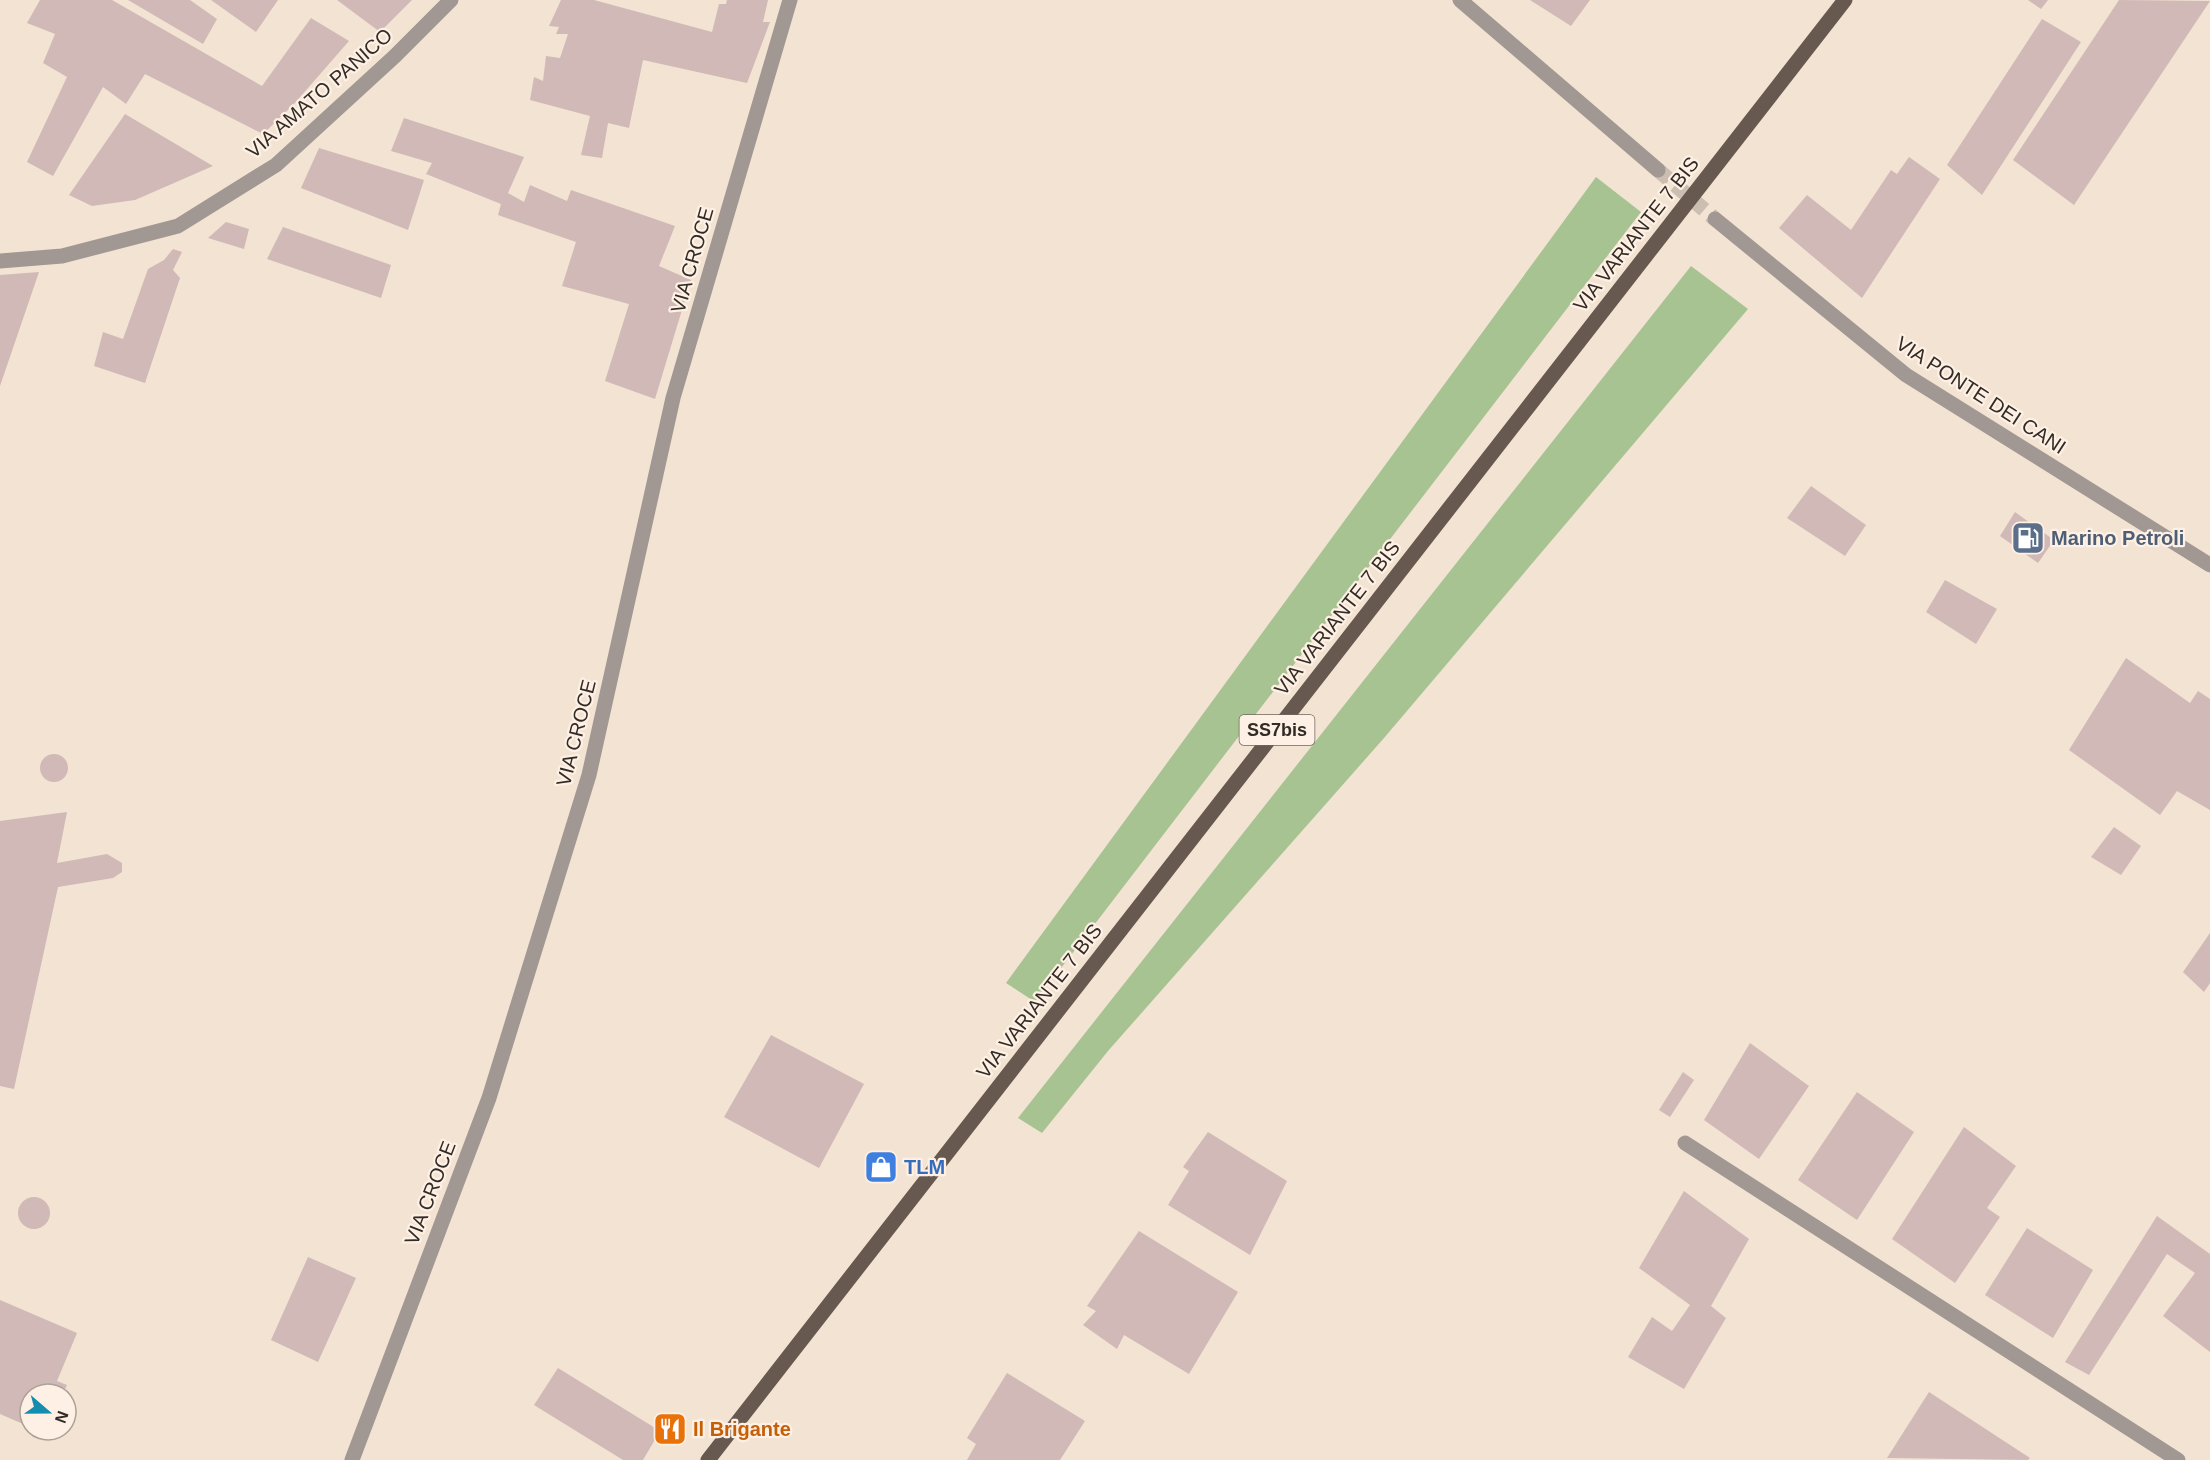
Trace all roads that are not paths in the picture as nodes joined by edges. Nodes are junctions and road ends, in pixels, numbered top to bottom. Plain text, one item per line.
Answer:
1 (451, 0) edge
2 (790, 0) edge
3 (1460, 0) edge
4 (1845, 0) edge
5 (1658, 170) tunnel mouth
6 (1714, 219) tunnel mouth
7 (0, 261) edge
8 (2210, 565) edge
9 (1685, 1143) dead end
10 (352, 1460) edge
11 (708, 1460) edge
12 (2178, 1460) edge

1 - 7 street, VIA AMATO PANICO
2 - 10 street, VIA CROCE
3 - 5 street
4 - 11 main road, VIA VARIANTE 7 BIS / SS7bis
6 - 8 street, VIA PONTE DEI CANI
9 - 12 street

